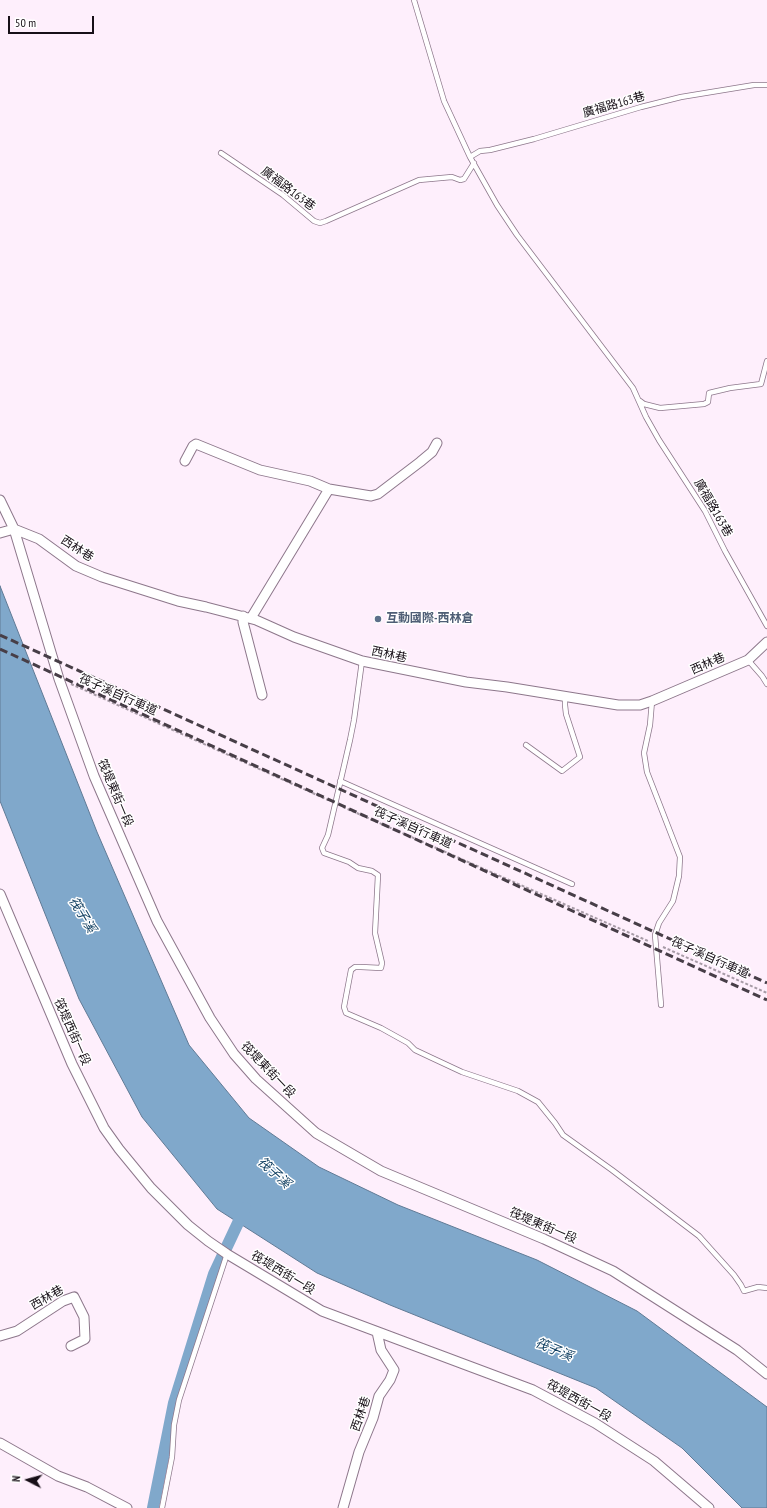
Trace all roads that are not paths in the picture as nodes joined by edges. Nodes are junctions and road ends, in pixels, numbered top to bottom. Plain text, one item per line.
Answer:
1 (414, 0) edge
2 (767, 85) edge
3 (221, 153) dead end
4 (470, 157) junction
5 (474, 164) junction
6 (767, 361) edge
7 (761, 384) junction
8 (767, 384) edge
9 (640, 401) junction
10 (437, 443) dead end
11 (185, 461) dead end
12 (329, 489) junction
13 (0, 500) edge
14 (14, 529) junction
15 (2, 533) edge
16 (247, 617) junction
17 (767, 626) edge
18 (767, 642) edge
19 (748, 660) junction
20 (362, 661) junction
21 (767, 684) edge
22 (262, 695) dead end
23 (565, 696) junction
24 (652, 701) junction
25 (526, 745) dead end
26 (340, 781) junction
27 (572, 884) dead end
28 (0, 894) edge
29 (661, 1005) dead end
30 (227, 1254) junction
31 (767, 1288) edge
32 (377, 1332) junction
33 (0, 1336) edge
34 (71, 1346) dead end
35 (767, 1374) edge
36 (0, 1443) edge
37 (127, 1508) edge
38 (162, 1508) edge
39 (343, 1508) edge
40 (709, 1508) edge

1 - 4 lane, 廣福路163巷
2 - 4 lane, 廣福路163巷
3 - 5 lane, 廣福路163巷
4 - 5 lane, 廣福路163巷
5 - 9 lane, 廣福路163巷
6 - 7 lane
7 - 8 lane
7 - 9 lane
9 - 17 lane, 廣福路163巷
10 - 12 street
11 - 12 street
12 - 16 street
13 - 14 street, 筏堤東街一段
14 - 15 street
14 - 16 street, 西林巷
14 - 35 street, 筏堤東街一段
16 - 20 street, 西林巷
16 - 22 street
18 - 19 street, 西林巷
19 - 21 lane
19 - 24 street, 西林巷
20 - 23 street, 西林巷
20 - 26 lane
23 - 24 street, 西林巷
23 - 25 lane
24 - 29 lane
26 - 27 lane
26 - 31 lane
28 - 30 street, 筏堤西街一段
30 - 32 street, 筏堤西街一段
30 - 38 lane
32 - 39 street, 西林巷
32 - 40 street, 筏堤西街一段
33 - 34 street, 西林巷
36 - 37 street

